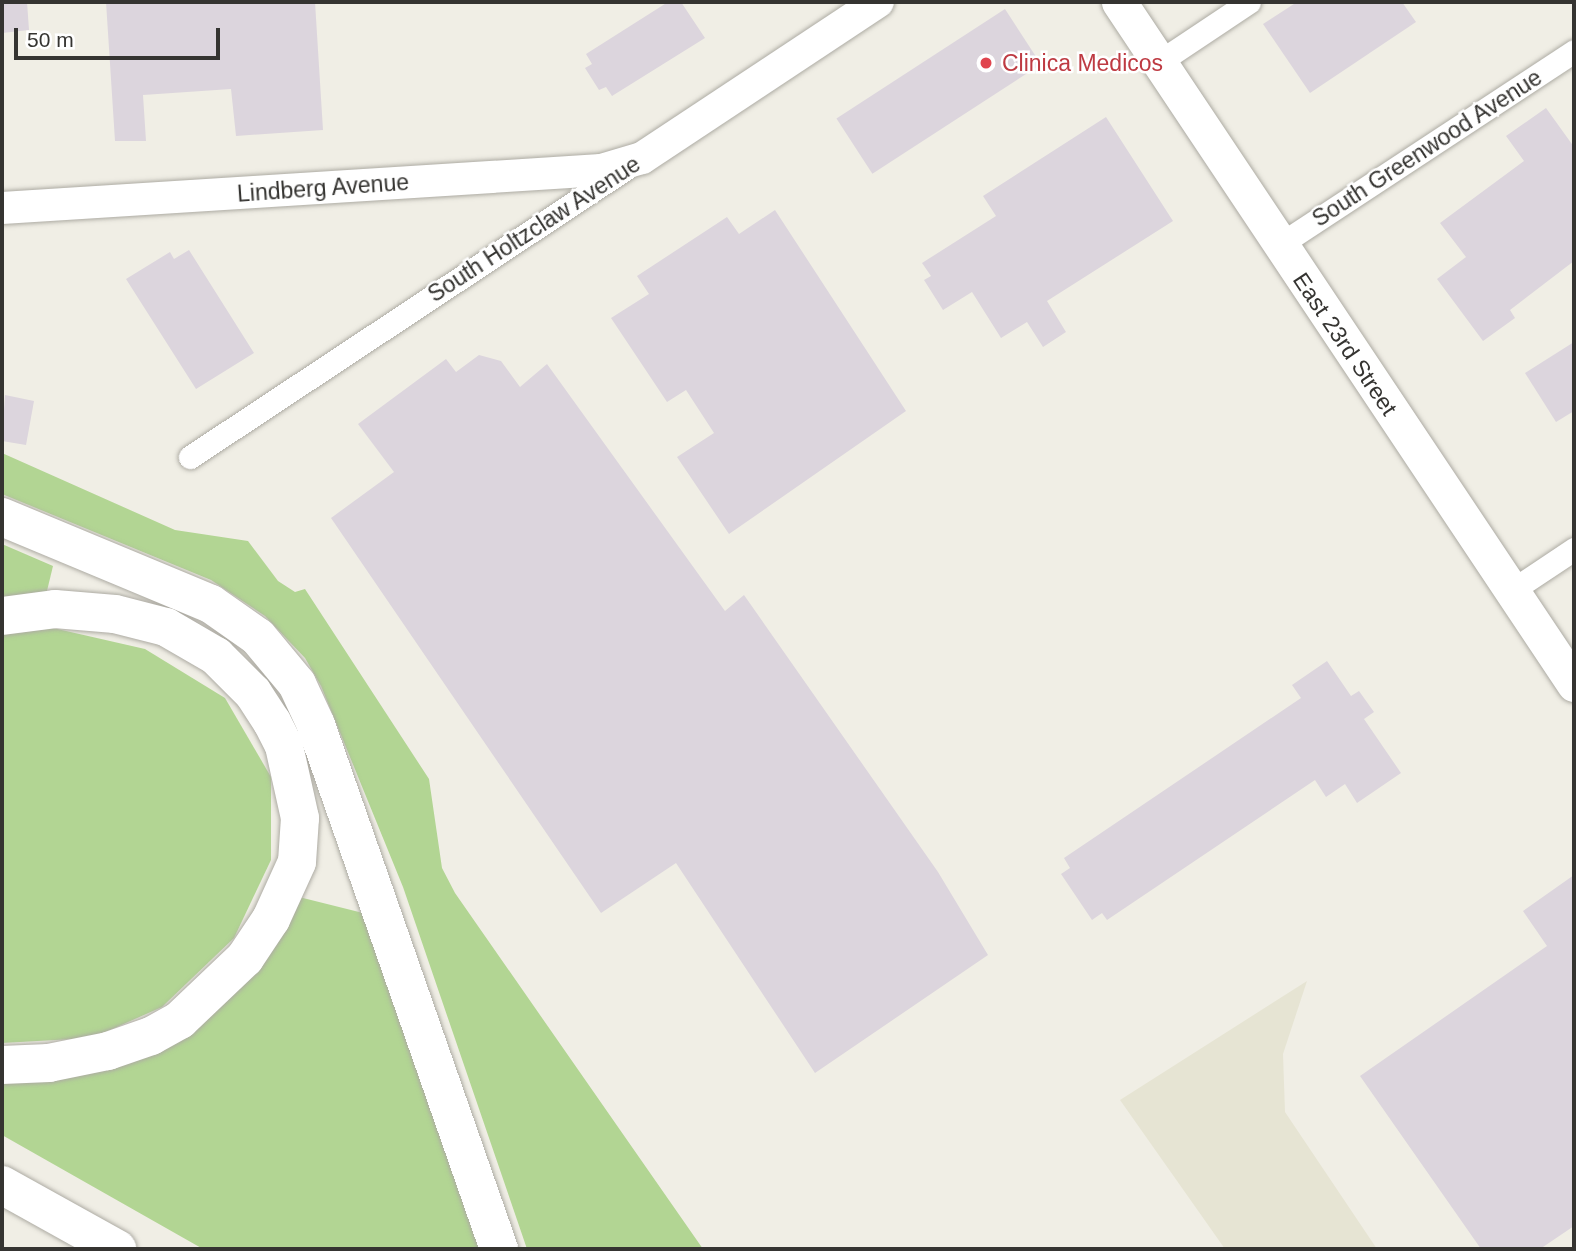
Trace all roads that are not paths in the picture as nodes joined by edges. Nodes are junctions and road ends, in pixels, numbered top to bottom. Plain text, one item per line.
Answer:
1 (878, 2) edge
2 (1119, 2) edge
3 (1249, 2) edge
4 (1574, 51) edge
5 (1159, 62) junction
6 (642, 158) junction
7 (2, 208) edge
8 (1279, 245) junction
9 (190, 457) dead end
10 (2, 517) edge
11 (1574, 549) edge
12 (1511, 591) junction
13 (2, 616) edge
14 (1574, 684) edge
15 (2, 1065) edge
16 (2, 1185) edge
17 (117, 1249) edge
18 (499, 1249) edge

1 - 6 main road, South Holtzclaw Avenue
2 - 5 main road, East 23rd Street
3 - 5 street
4 - 8 street, South Greenwood Avenue
5 - 8 main road, East 23rd Street
6 - 7 main road, Lindberg Avenue
6 - 9 street, South Holtzclaw Avenue
8 - 12 main road, East 23rd Street
10 - 18 highway
11 - 12 street
12 - 14 main road, East 23rd Street
13 - 15 highway
16 - 17 highway

